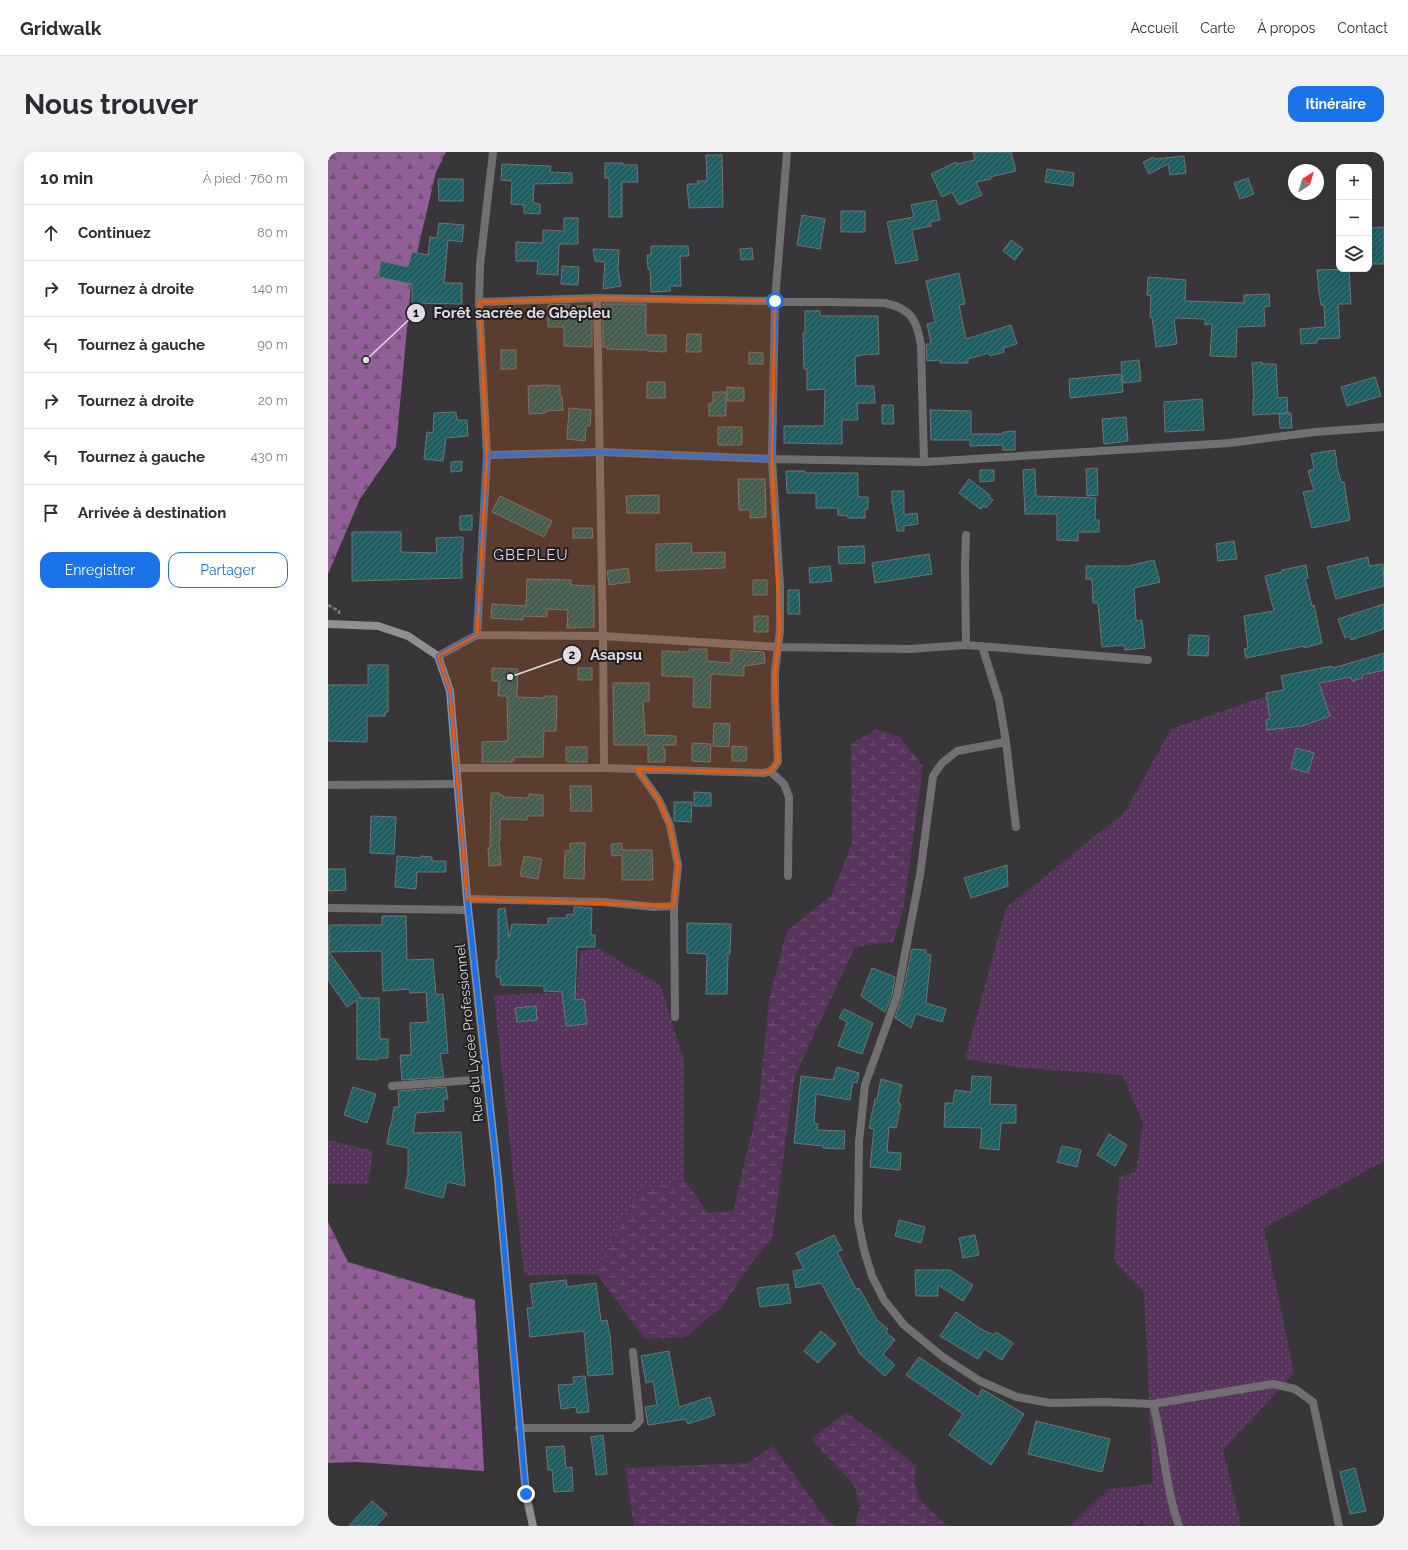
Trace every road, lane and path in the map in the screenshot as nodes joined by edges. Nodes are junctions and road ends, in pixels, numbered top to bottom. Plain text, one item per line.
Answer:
1 (493, 152) edge
2 (787, 152) edge
3 (597, 298) junction
4 (775, 301) junction
5 (479, 302) junction
6 (1384, 427) edge
7 (600, 452) junction
8 (487, 455) junction
9 (772, 459) junction
10 (924, 462) junction
11 (966, 535) dead end
12 (328, 624) edge
13 (477, 635) junction
14 (603, 636) junction
15 (966, 645) junction
16 (982, 646) junction
17 (778, 647) junction
18 (438, 656) junction
19 (1148, 660) dead end
20 (1006, 742) junction
21 (457, 768) junction
22 (604, 768) junction
23 (637, 769) junction
24 (771, 772) junction
25 (458, 784) junction
26 (328, 785) edge
27 (1016, 827) dead end
28 (788, 876) dead end
29 (467, 898) junction
30 (674, 906) junction
31 (328, 908) edge
32 (468, 910) junction
33 (675, 1017) dead end
34 (486, 1079) junction
35 (392, 1086) dead end
36 (633, 1352) dead end
37 (1153, 1404) junction
38 (519, 1428) junction
39 (533, 1526) edge
40 (1179, 1526) edge
41 (1339, 1526) edge

1 - 5 street
2 - 4 street
3 - 4 street
3 - 5 street
3 - 7 street
4 - 9 street
4 - 10 street
5 - 8 street
6 - 10 street
7 - 8 street
7 - 9 street
7 - 14 street
8 - 13 street
9 - 10 street
9 - 17 street
11 - 15 street
12 - 18 main road
13 - 14 street
13 - 18 street
14 - 17 street
14 - 22 street
15 - 16 street
15 - 17 street
16 - 19 street
16 - 20 street
17 - 24 street
18 - 21 main road, Rue du Lycée Professionnel
20 - 27 street
20 - 37 street
21 - 22 street
21 - 25 main road, Rue du Lycée Professionnel
22 - 23 street
23 - 24 street
23 - 30 street
24 - 28 street
25 - 26 street
25 - 29 main road, Rue du Lycée Professionnel
29 - 30 street
29 - 32 main road, Rue du Lycée Professionnel
30 - 33 street
31 - 32 street
32 - 34 main road, Rue du Lycée Professionnel
34 - 35 street
34 - 38 main road, Rue du Lycée Professionnel
36 - 38 street
37 - 40 street
37 - 41 street
38 - 39 main road, Rue du Lycée Professionnel

